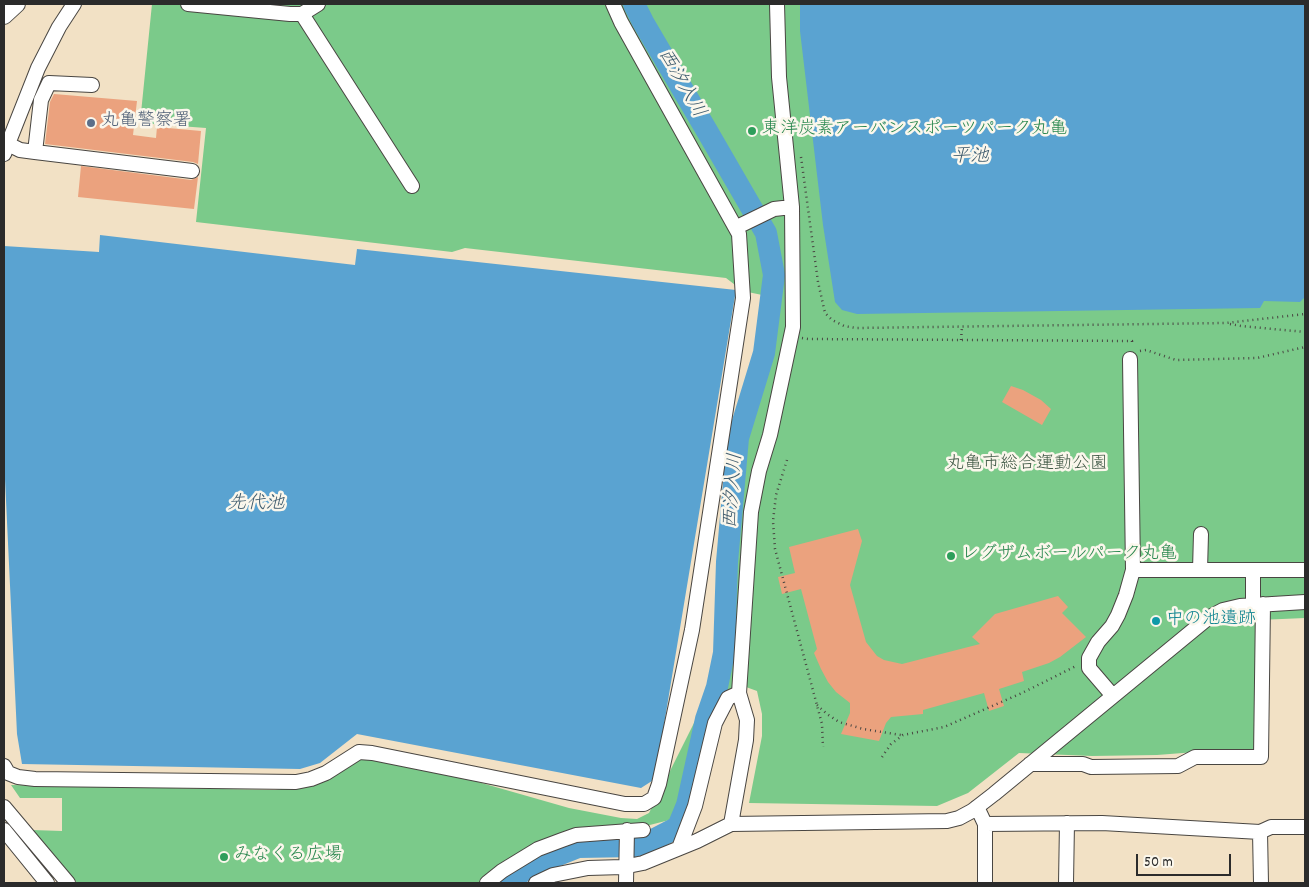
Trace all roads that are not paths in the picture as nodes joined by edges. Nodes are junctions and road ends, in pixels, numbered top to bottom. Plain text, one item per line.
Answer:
1 (74, 4) edge
2 (188, 4) edge
3 (318, 4) edge
4 (613, 4) edge
5 (777, 4) edge
6 (302, 14) junction
7 (92, 85) dead end
8 (6, 149) edge
9 (35, 152) junction
10 (192, 171) dead end
11 (412, 186) dead end
12 (792, 207) junction
13 (736, 228) junction
14 (1130, 359) dead end
15 (1201, 534) dead end
16 (1132, 570) junction
17 (1200, 570) junction
18 (1253, 570) junction
19 (1305, 570) edge
20 (1305, 602) edge
21 (1258, 605) junction
22 (739, 693) junction
23 (1112, 696) junction
24 (1030, 764) junction
25 (4, 766) edge
26 (4, 807) edge
27 (977, 807) junction
28 (730, 824) junction
29 (985, 824) junction
30 (1067, 824) junction
31 (1305, 827) edge
32 (4, 830) edge
33 (627, 830) junction
34 (643, 830) dead end
35 (1260, 832) junction
36 (679, 848) junction
37 (626, 861) junction
38 (47, 883) edge
39 (68, 883) edge
40 (487, 883) edge
41 (536, 883) edge
42 (626, 883) edge
43 (985, 883) edge
44 (1066, 883) edge
45 (1261, 883) edge

1 - 8 street
2 - 6 street
3 - 6 street
4 - 13 street
5 - 12 street
6 - 11 street
7 - 9 street
8 - 9 street
9 - 10 street
12 - 13 street
12 - 22 street
13 - 25 street
14 - 16 street
15 - 17 street
16 - 17 street
16 - 23 street
17 - 18 street
18 - 19 street
18 - 21 street
20 - 21 street
21 - 23 street
21 - 24 street
22 - 28 street
22 - 36 street
23 - 24 street
24 - 27 street
26 - 39 street
27 - 28 street
27 - 29 street
28 - 36 street
29 - 30 street
29 - 43 street
30 - 35 street
30 - 44 street
31 - 35 street
32 - 38 street
33 - 34 street
33 - 37 street
33 - 40 street
35 - 45 street
36 - 37 street
37 - 41 street
37 - 42 street

